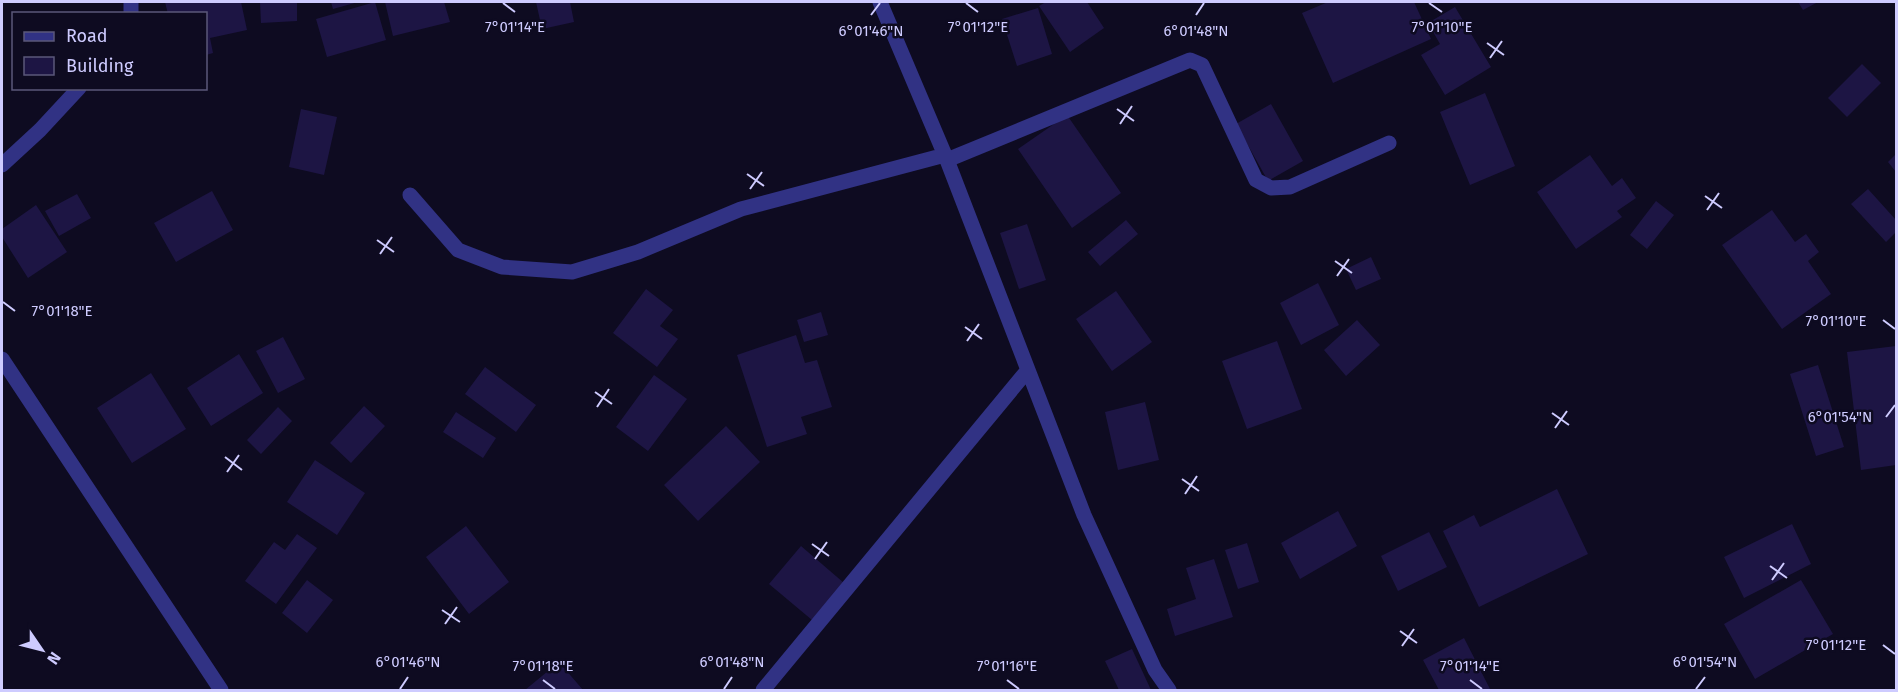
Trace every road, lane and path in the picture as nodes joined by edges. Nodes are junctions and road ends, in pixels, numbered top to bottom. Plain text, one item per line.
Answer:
1 (880, 2) edge
2 (77, 90) edge
3 (1389, 144) dead end
4 (946, 157) junction
5 (2, 165) edge
6 (410, 195) dead end
7 (2, 359) edge
8 (1027, 371) junction
9 (221, 690) edge
10 (763, 690) edge
11 (1168, 690) edge

1 - 4 street
2 - 5 street
3 - 4 street
4 - 6 street
4 - 8 street
7 - 9 street
8 - 10 street
8 - 11 street

